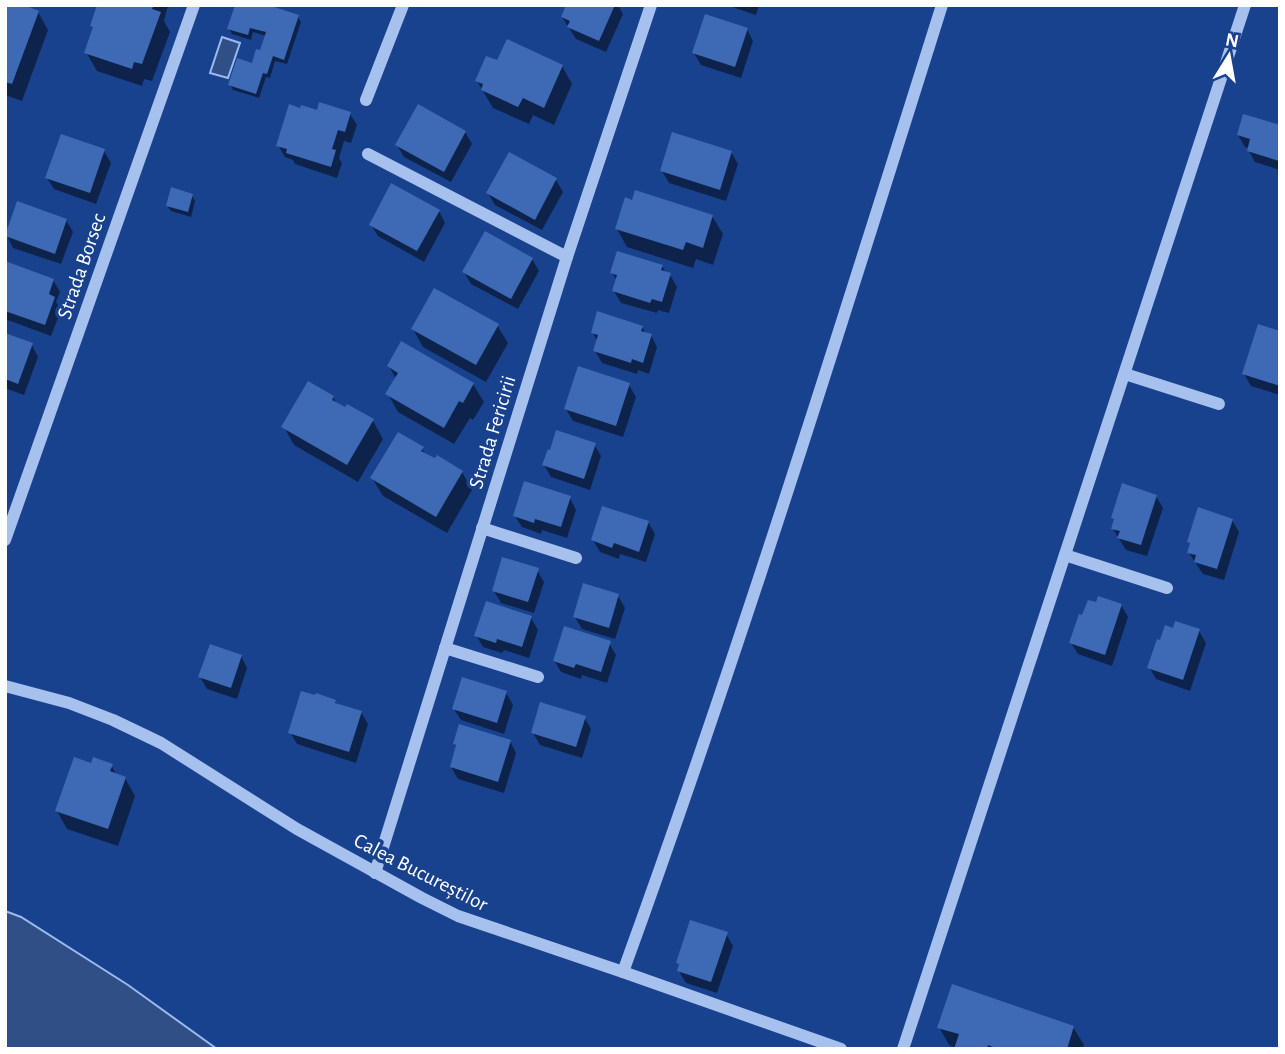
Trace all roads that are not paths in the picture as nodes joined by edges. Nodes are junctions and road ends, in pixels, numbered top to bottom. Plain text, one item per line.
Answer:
1 (194, 5) edge
2 (403, 5) edge
3 (651, 5) edge
4 (942, 5) edge
5 (1245, 5) edge
6 (366, 100) dead end
7 (368, 154) dead end
8 (567, 257) junction
9 (1125, 374) junction
10 (1219, 404) dead end
11 (482, 528) junction
12 (5, 540) edge
13 (1065, 555) junction
14 (576, 558) dead end
15 (1167, 588) dead end
16 (445, 648) junction
17 (538, 677) dead end
18 (5, 686) edge
19 (375, 873) junction
20 (623, 972) junction
21 (841, 1049) edge
22 (903, 1049) edge

1 - 12 street, Strada Borsec
2 - 6 street
3 - 8 street, Strada Fericirii
4 - 20 street
5 - 9 street
7 - 8 street
8 - 11 street, Strada Fericirii
9 - 10 street
9 - 13 street
11 - 14 street
11 - 16 street, Strada Fericirii
13 - 15 street
13 - 22 street
16 - 17 street
16 - 19 street, Strada Fericirii
18 - 19 street, Calea Bucureștilor
19 - 20 street, Calea Bucureștilor
20 - 21 street, Calea Bucureștilor

